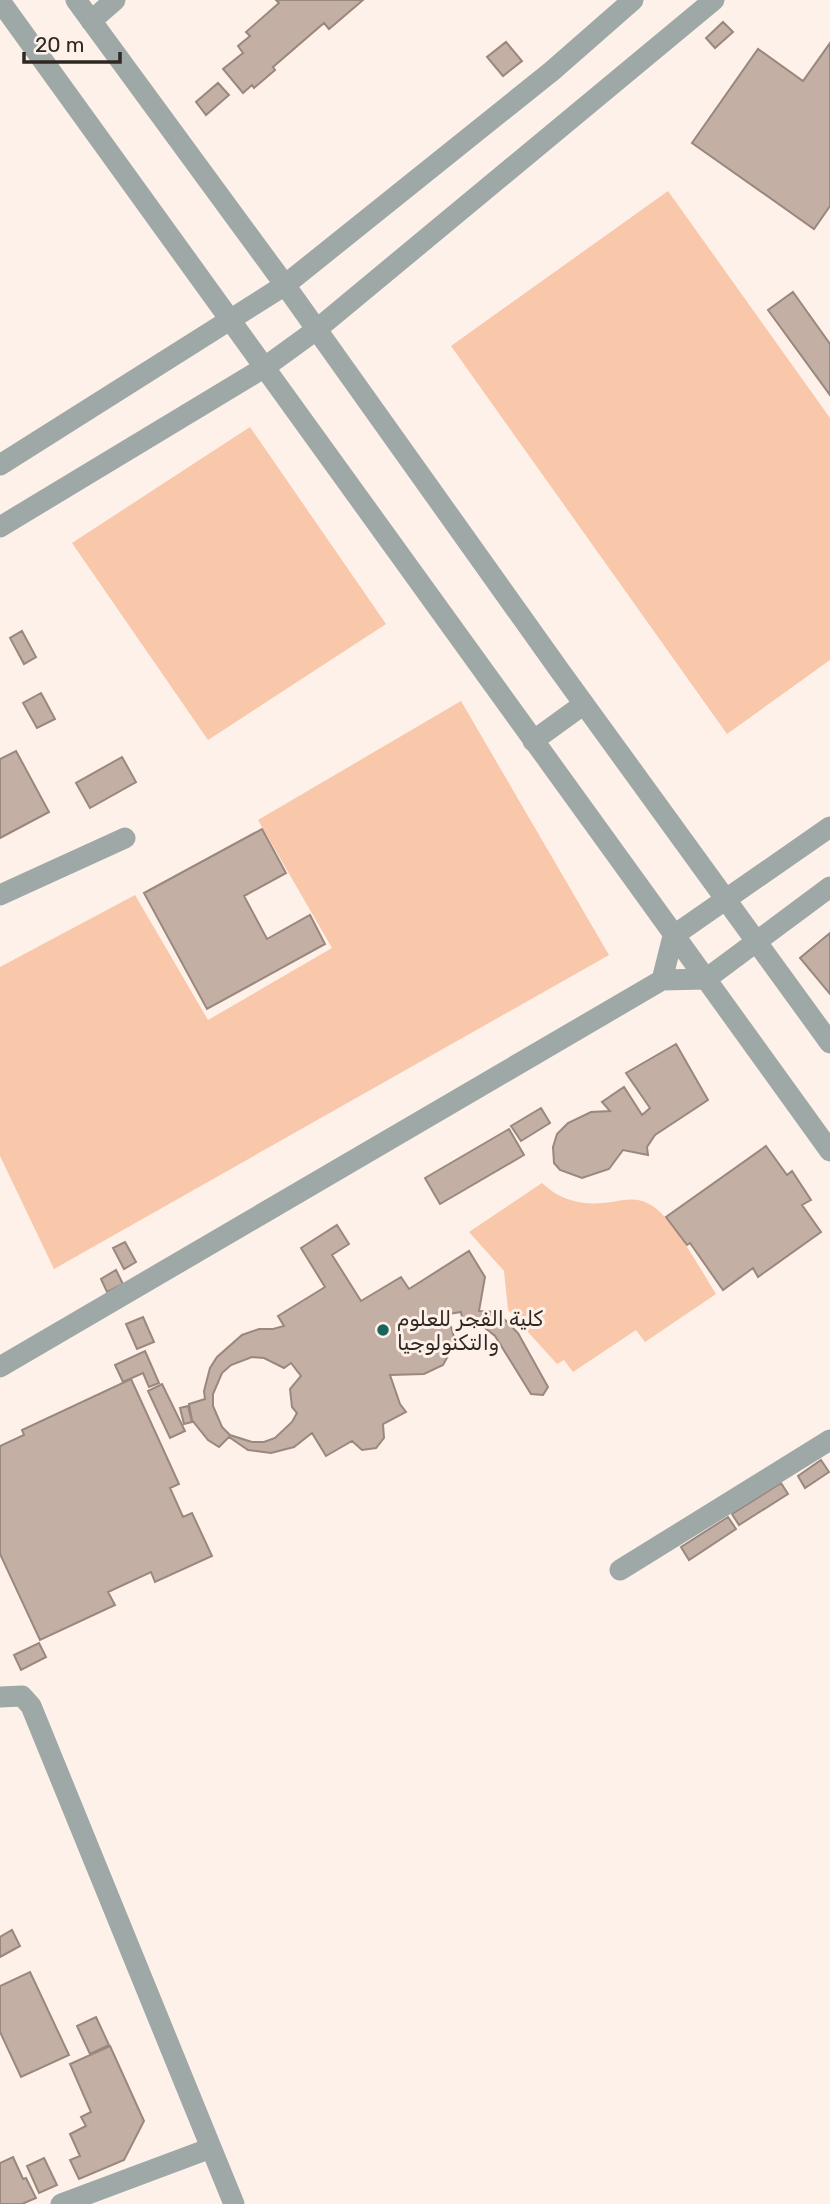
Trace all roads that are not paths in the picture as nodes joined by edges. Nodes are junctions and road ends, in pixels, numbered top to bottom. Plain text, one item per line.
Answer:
1 (76, 0) edge
2 (115, 0) edge
3 (633, 0) edge
4 (714, 0) edge
5 (0, 1) edge
6 (91, 21) junction
7 (285, 285) junction
8 (232, 319) junction
9 (316, 330) junction
10 (265, 367) junction
11 (0, 465) edge
12 (0, 527) edge
13 (584, 704) junction
14 (533, 741) junction
15 (830, 827) edge
16 (125, 838) dead end
17 (830, 887) edge
18 (0, 895) edge
19 (726, 900) junction
20 (673, 936) junction
21 (756, 943) junction
22 (662, 979) junction
23 (706, 979) junction
24 (830, 1042) edge
25 (830, 1151) edge
26 (0, 1367) edge
27 (830, 1440) edge
28 (620, 1570) dead end
29 (0, 1697) edge
30 (211, 2148) junction
31 (61, 2204) edge
32 (234, 2204) edge

1 - 6 street
2 - 6 street
3 - 7 street
4 - 9 street
5 - 8 street
6 - 7 street
7 - 8 street
7 - 9 street
8 - 10 street
8 - 11 street
9 - 10 street
9 - 13 street
10 - 12 street
10 - 14 street
13 - 14 street
13 - 19 street
14 - 20 street
15 - 19 street
16 - 18 street
17 - 21 street
19 - 20 street
19 - 21 street
20 - 22 street
20 - 23 street
21 - 23 street
21 - 24 street
22 - 23 street
22 - 26 street
23 - 25 street
27 - 28 street
29 - 30 street
30 - 31 street
30 - 32 street

